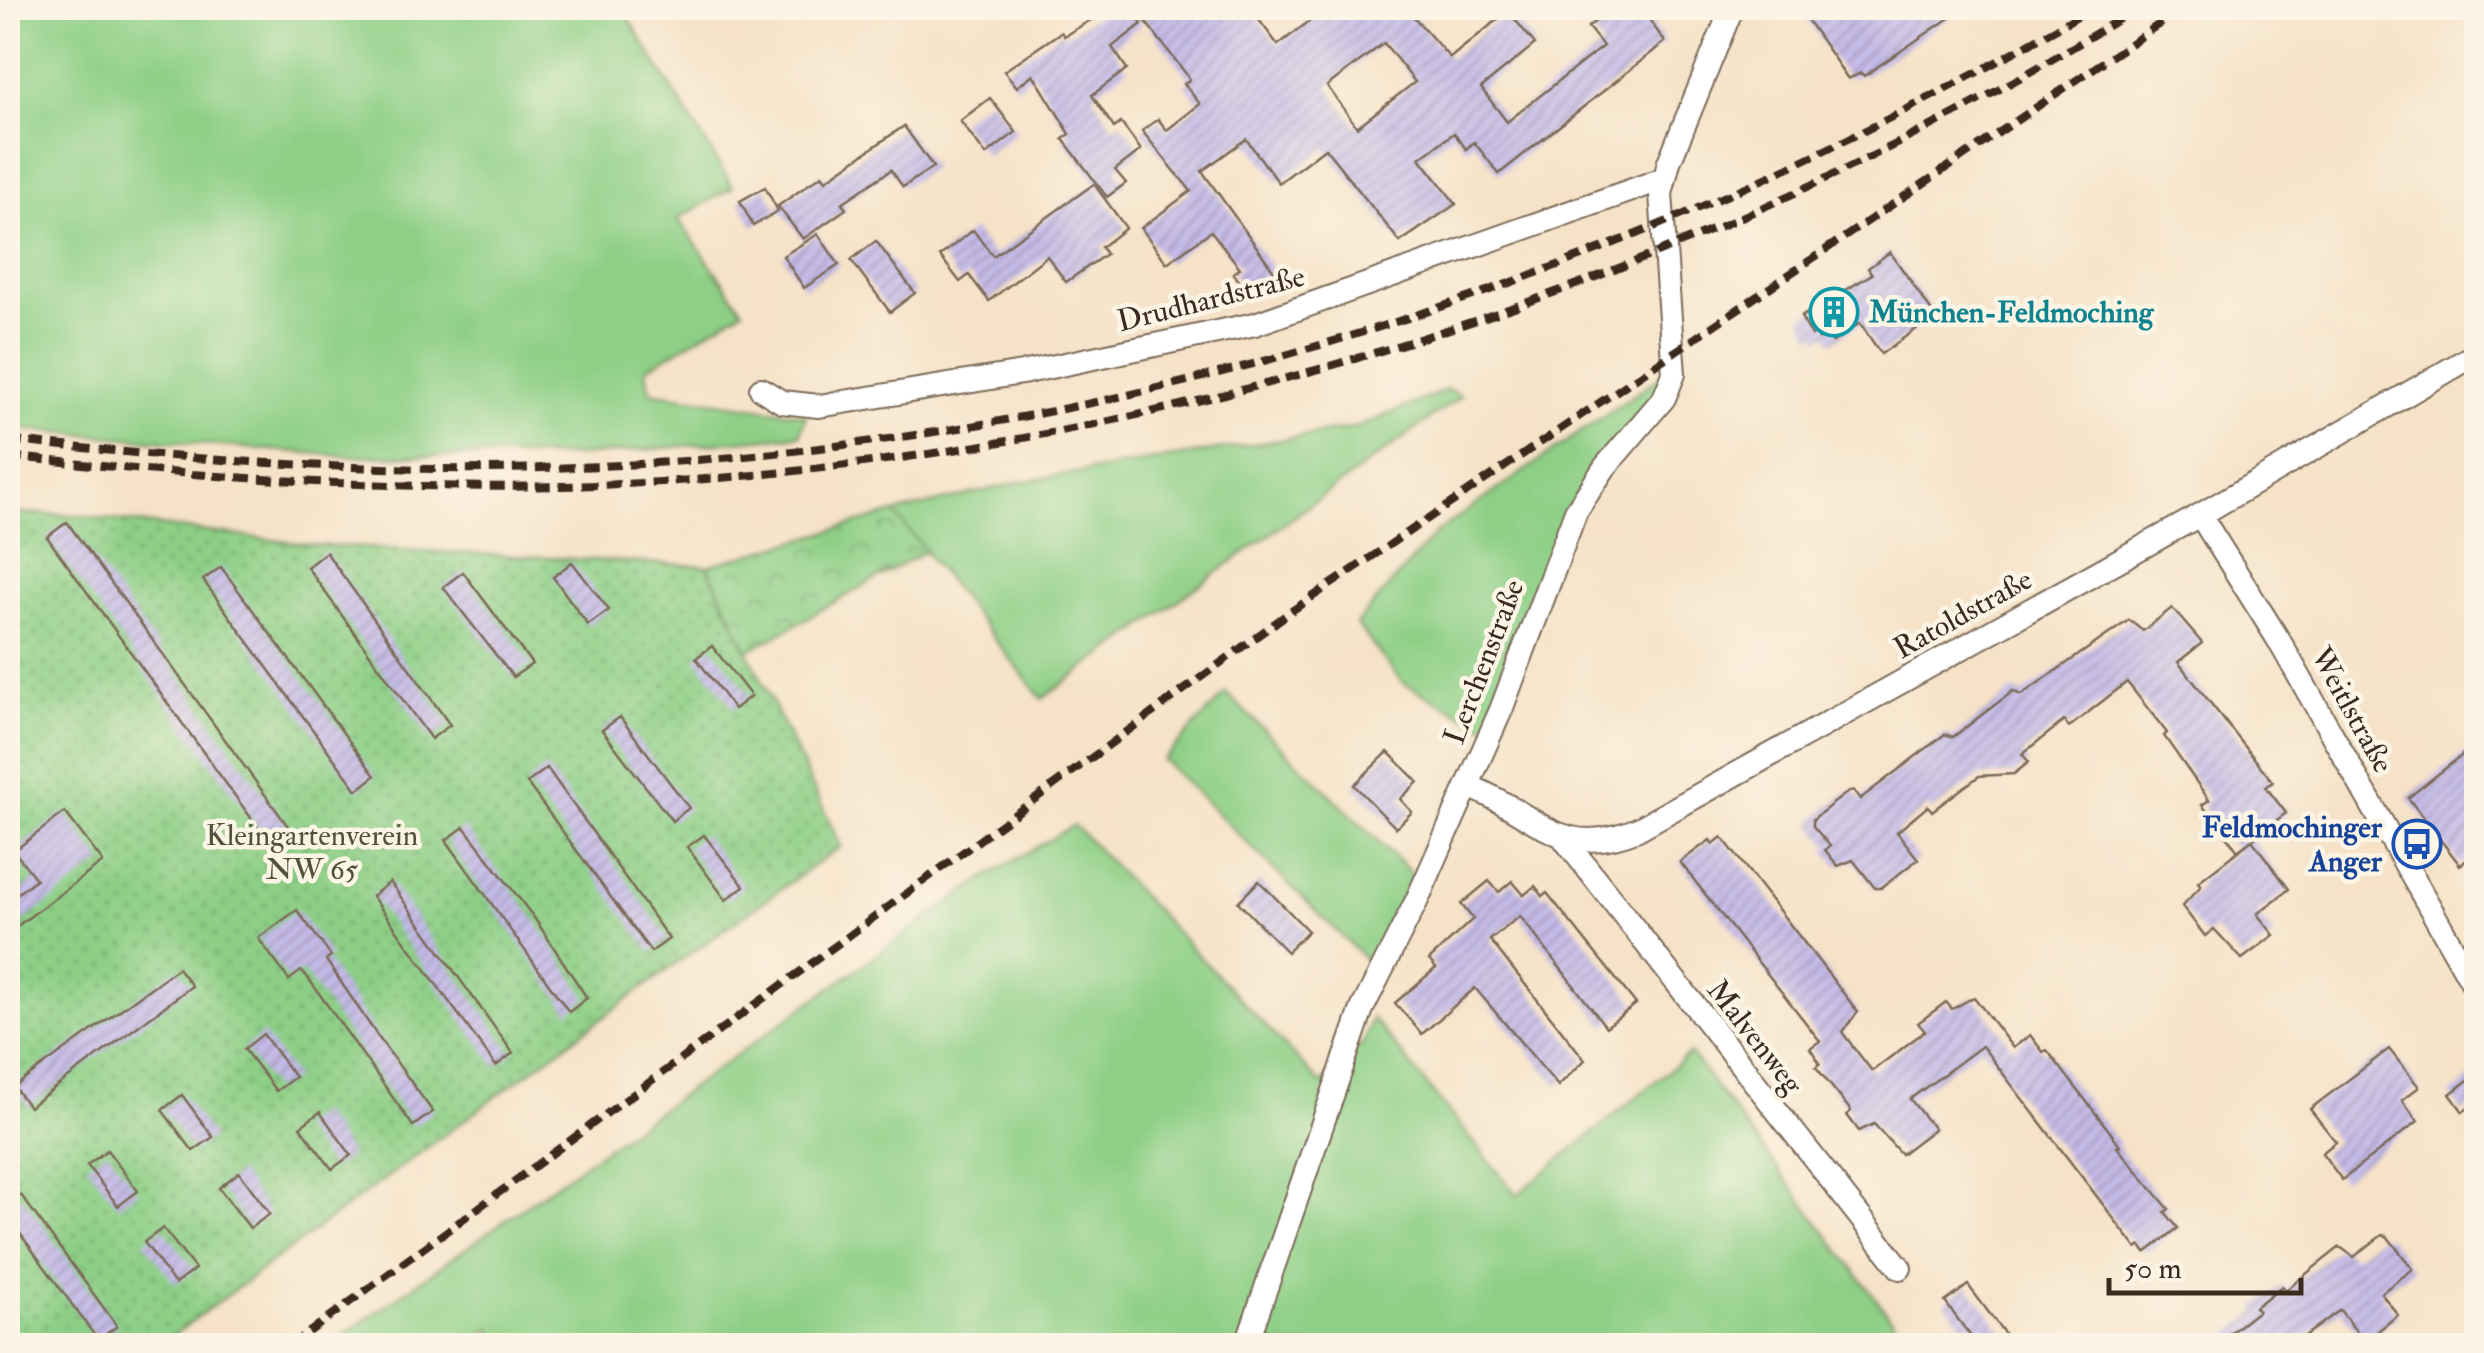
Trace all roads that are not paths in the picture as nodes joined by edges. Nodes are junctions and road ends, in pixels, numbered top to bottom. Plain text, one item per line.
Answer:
1 (1732, 8) edge
2 (1663, 179) junction
3 (2476, 354) edge
4 (761, 388) dead end
5 (2200, 516) junction
6 (1468, 786) junction
7 (1565, 840) junction
8 (2476, 989) edge
9 (1900, 1268) dead end
10 (1246, 1346) edge

1 - 2 street, Lerchenstraße
2 - 4 street, Drudhardstraße
2 - 6 street, Lerchenstraße
3 - 5 street, Ratoldstraße
5 - 7 street, Ratoldstraße
5 - 8 street, Weitlstraße
6 - 7 street
6 - 10 street, Lerchenstraße
7 - 9 street, Malvenweg

